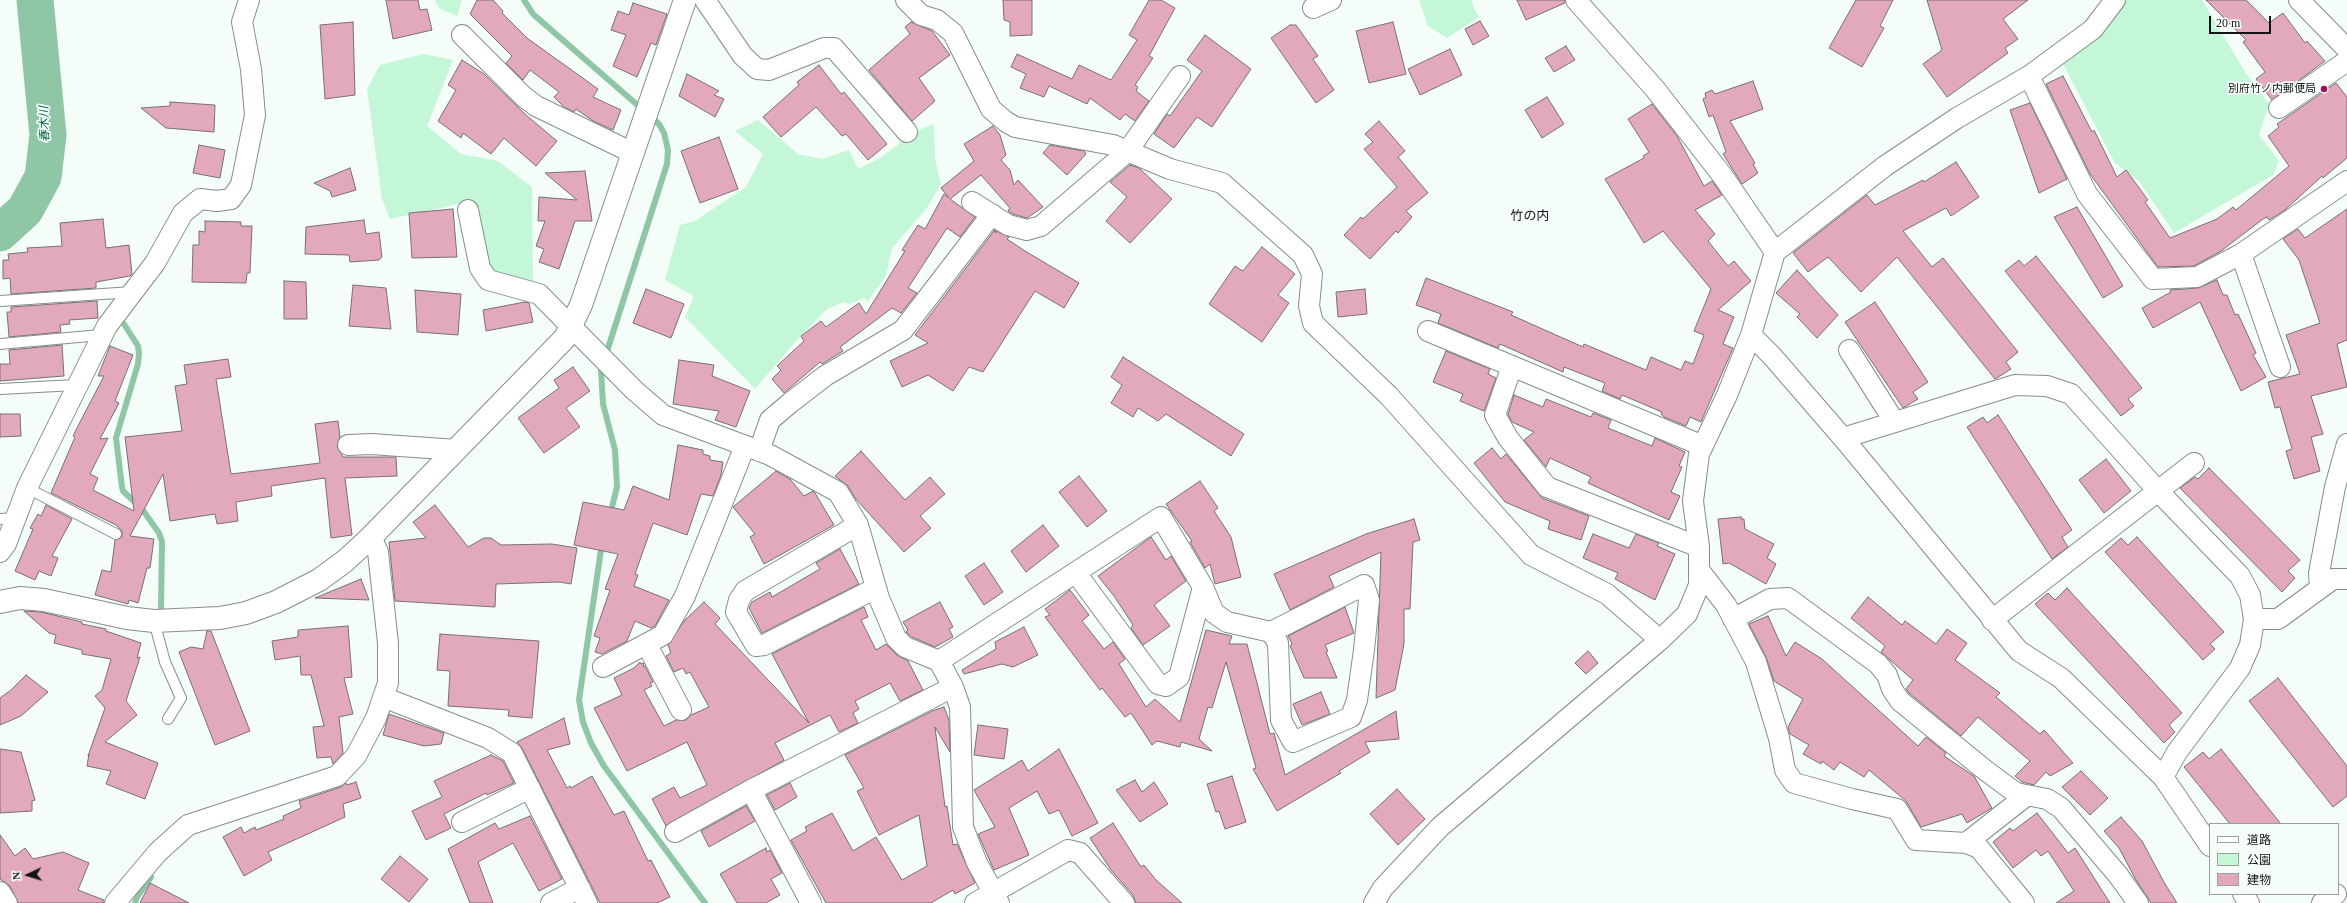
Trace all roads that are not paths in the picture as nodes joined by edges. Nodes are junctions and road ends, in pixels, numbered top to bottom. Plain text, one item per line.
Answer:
1 (249, 0) edge
2 (685, 0) edge
3 (705, 0) edge
4 (906, 0) edge
5 (1576, 0) edge
6 (2115, 0) edge
7 (2299, 0) edge
8 (462, 35) dead end
9 (2347, 49) edge
10 (2347, 61) edge
11 (1180, 76) dead end
12 (2029, 76) junction
13 (2279, 108) dead end
14 (907, 132) dead end
15 (1127, 152) junction
16 (633, 153) junction
17 (2347, 182) edge
18 (972, 202) dead end
19 (468, 210) dead end
20 (992, 214) junction
21 (1774, 252) junction
22 (2241, 254) junction
23 (134, 292) junction
24 (0, 301) edge
25 (571, 328) junction
26 (1428, 331) dead end
27 (101, 335) junction
28 (1751, 335) junction
29 (0, 344) edge
30 (1849, 350) dead end
31 (1512, 366) junction
32 (2280, 367) dead end
33 (76, 385) junction
34 (0, 389) edge
35 (1894, 421) junction
36 (1843, 438) junction
37 (2347, 444) edge
38 (348, 445) dead end
39 (1703, 446) junction
40 (752, 449) junction
41 (457, 450) junction
42 (2194, 463) dead end
43 (27, 488) junction
44 (2158, 491) junction
45 (8, 519) edge
46 (858, 525) junction
47 (116, 534) dead end
48 (371, 537) junction
49 (1699, 547) junction
50 (0, 552) edge
51 (1699, 570) junction
52 (1076, 573) junction
53 (2347, 579) edge
54 (1203, 587) junction
55 (876, 588) junction
56 (2320, 588) junction
57 (0, 602) edge
58 (1733, 619) junction
59 (2254, 619) junction
60 (1992, 620) junction
61 (154, 621) junction
62 (1272, 632) junction
63 (1660, 640) junction
64 (647, 645) junction
65 (939, 661) junction
66 (603, 668) dead end
67 (953, 687) junction
68 (383, 697) junction
69 (681, 710) dead end
70 (168, 719) dead end
71 (2163, 777) junction
72 (530, 788) junction
73 (750, 790) junction
74 (2026, 796) junction
75 (462, 822) dead end
76 (676, 832) dead end
77 (1966, 843) junction
78 (2209, 845) edge
79 (0, 892) edge
80 (584, 895) edge
81 (2244, 895) edge
82 (2335, 895) edge
83 (996, 898) edge
84 (7, 903) edge
85 (115, 903) edge
86 (551, 903) edge
87 (811, 903) edge
88 (975, 903) edge
89 (1124, 903) edge
90 (1374, 903) edge
91 (2024, 903) edge
92 (2138, 903) edge
93 (2250, 903) edge
94 (2322, 903) edge

1 - 23 street
2 - 16 street
3 - 14 street
4 - 15 street
5 - 21 street
6 - 12 street
7 - 9 street
8 - 16 street
10 - 13 street
11 - 15 street
12 - 21 street
12 - 22 street
15 - 20 street
15 - 63 street
16 - 25 street
17 - 22 street
18 - 20 street
19 - 25 street
20 - 40 street
21 - 28 street
22 - 32 street
23 - 24 lane
23 - 27 street
25 - 40 street
25 - 41 street
26 - 31 street
27 - 29 lane
27 - 33 street
28 - 36 street
28 - 39 street
30 - 35 street
31 - 39 street
31 - 49 street
33 - 34 lane
33 - 43 street
35 - 36 street
35 - 44 street
36 - 60 street
37 - 56 street
38 - 41 street
39 - 49 street
40 - 46 street
40 - 64 street
41 - 48 street
42 - 44 street
43 - 45 street
43 - 47 lane
44 - 59 street
44 - 60 street
45 - 50 street
46 - 55 street
46 - 55 street
48 - 61 street
48 - 68 street
49 - 51 street
51 - 58 street
51 - 63 street
52 - 54 street
52 - 54 street
52 - 65 street
53 - 56 street
54 - 62 street
55 - 65 street
56 - 59 street
57 - 61 street
58 - 74 street
58 - 77 street
59 - 71 street
60 - 71 street
61 - 70 lane
62 - 62 street
63 - 90 street
64 - 66 street
64 - 69 street
65 - 67 street
67 - 73 street
67 - 83 street
68 - 72 street
68 - 85 street
71 - 78 street
72 - 75 street
72 - 80 street
73 - 76 street
73 - 87 street
74 - 77 street
74 - 92 street
77 - 91 street
79 - 84 street
80 - 86 street
81 - 93 street
82 - 94 street
83 - 88 street
83 - 89 street

